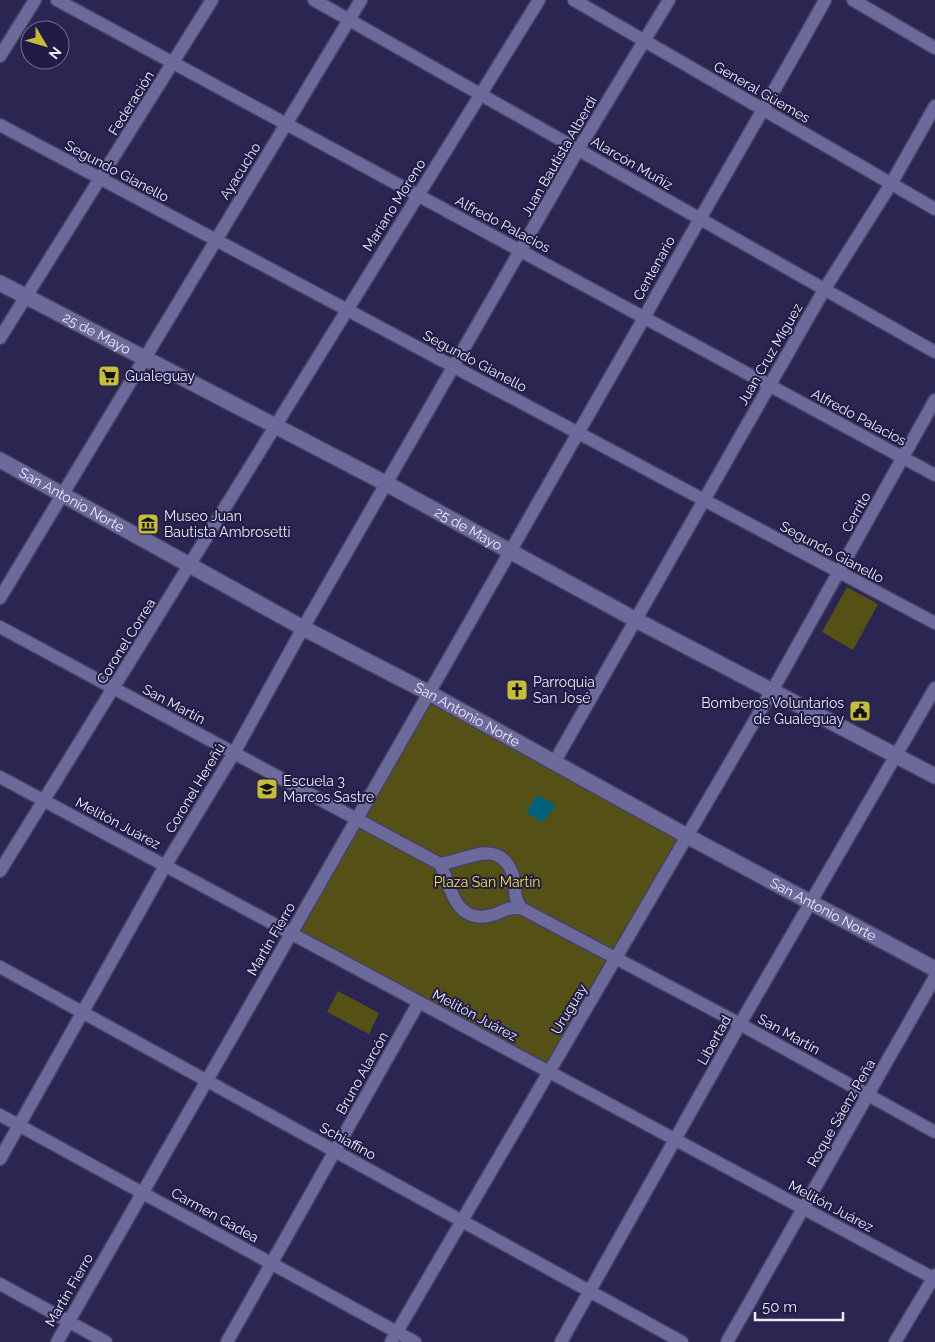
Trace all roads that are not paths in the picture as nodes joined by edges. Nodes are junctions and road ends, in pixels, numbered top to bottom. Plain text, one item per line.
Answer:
1 (35, 0) edge
2 (57, 0) edge
3 (212, 0) edge
4 (314, 0) edge
5 (362, 0) edge
6 (539, 0) edge
7 (574, 0) edge
8 (669, 0) edge
9 (825, 0) edge
10 (853, 0) edge
11 (349, 20) junction
12 (645, 41) junction
13 (935, 48) edge
14 (0, 56) edge
15 (174, 63) junction
16 (479, 93) junction
17 (935, 106) edge
18 (764, 110) junction
19 (287, 124) junction
20 (0, 125) edge
21 (578, 150) junction
22 (101, 179) junction
23 (891, 184) junction
24 (418, 196) junction
25 (935, 209) edge
26 (699, 218) junction
27 (216, 240) junction
28 (521, 251) junction
29 (0, 283) edge
30 (824, 290) junction
31 (26, 296) junction
32 (347, 310) junction
33 (644, 318) junction
34 (0, 338) edge
35 (935, 352) edge
36 (145, 359) junction
37 (453, 367) junction
38 (770, 386) junction
39 (935, 400) edge
40 (276, 426) junction
41 (578, 433) junction
42 (904, 458) junction
43 (0, 460) edge
44 (935, 475) edge
45 (387, 484) junction
46 (63, 494) junction
47 (703, 500) junction
48 (510, 551) junction
49 (190, 565) junction
50 (839, 572) junction
51 (0, 598) edge
52 (636, 620) junction
53 (935, 623) edge
54 (0, 627) edge
55 (303, 628) junction
56 (114, 688) junction
57 (935, 688) edge
58 (772, 691) junction
59 (429, 693) junction
60 (234, 753) junction
61 (896, 755) junction
62 (554, 761) junction
63 (935, 776) edge
64 (0, 777) edge
65 (43, 800) junction
66 (356, 819) junction
67 (687, 836) junction
68 (440, 864) junction
69 (165, 866) junction
70 (0, 870) edge
71 (811, 901) junction
72 (521, 908) junction
73 (291, 933) junction
74 (616, 959) junction
75 (0, 967) edge
76 (935, 969) edge
77 (935, 977) edge
78 (419, 1002) junction
79 (84, 1013) junction
80 (740, 1024) junction
81 (549, 1072) junction
82 (207, 1081) junction
83 (868, 1096) junction
84 (0, 1115) edge
85 (19, 1126) junction
86 (935, 1132) edge
87 (675, 1140) junction
88 (336, 1152) junction
89 (0, 1160) edge
90 (142, 1193) junction
91 (804, 1209) junction
92 (461, 1220) junction
93 (272, 1264) junction
94 (934, 1277) edge
95 (0, 1284) edge
96 (590, 1291) junction
97 (69, 1322) junction
98 (394, 1337) edge
99 (57, 1342) edge
100 (106, 1342) edge
101 (227, 1342) edge
102 (415, 1342) edge
103 (561, 1342) edge
104 (682, 1342) edge
105 (726, 1342) edge
106 (896, 1342) edge

1 - 14 street
2 - 15 street, Alfredo Palacios
3 - 15 street, Federación
4 - 11 street, Alarcón Muñiz
5 - 11 street, Ayacucho
6 - 16 street, Mariano Moreno
7 - 12 street, General Güemes
8 - 12 street, Juan Bautista Alberdi
9 - 18 street, Centenario
10 - 13 street
11 - 16 street, Alarcón Muñiz
11 - 19 street, Ayacucho
12 - 18 street, General Güemes
12 - 21 street, Juan Bautista Alberdi
15 - 19 street, Alfredo Palacios
15 - 22 street, Federación
16 - 21 street, Alarcón Muñiz
16 - 24 street, Mariano Moreno
17 - 23 street, Juan Cruz Míguez
18 - 23 street, General Güemes
18 - 26 street, Centenario
19 - 24 street, Alfredo Palacios
19 - 27 street, Ayacucho
20 - 22 street, Segundo Gianello
21 - 26 street, Alarcón Muñiz
21 - 28 street, Juan Bautista Alberdi
22 - 27 street, Segundo Gianello
22 - 31 street, Federación
23 - 25 street, General Güemes
23 - 30 street, Juan Cruz Míguez
24 - 28 street, Alfredo Palacios
24 - 32 street, Mariano Moreno
26 - 30 street, Alarcón Muñiz
26 - 33 street, Centenario
27 - 32 street, Segundo Gianello
27 - 36 street, Ayacucho
28 - 33 street, Alfredo Palacios
28 - 37 street, Juan Bautista Alberdi
29 - 31 street, 25 de Mayo
30 - 35 street, Alarcón Muñiz
30 - 38 street, Juan Cruz Míguez
31 - 34 street, Federación
31 - 36 street, 25 de Mayo
32 - 37 street, Segundo Gianello
32 - 40 street, Mariano Moreno
33 - 38 street, Alfredo Palacios
33 - 41 street, Centenario
36 - 40 street, 25 de Mayo
36 - 46 street, Ayacucho
37 - 41 street, Segundo Gianello
37 - 45 street, Juan Bautista Alberdi
38 - 42 street, Alfredo Palacios
38 - 47 street, Juan Cruz Míguez
39 - 42 street, Cerrito
40 - 45 street, 25 de Mayo
40 - 49 street, Coronel Correa
41 - 47 street, Segundo Gianello
41 - 48 street, Centenario
42 - 44 street, Alfredo Palacios
42 - 50 street, Cerrito
43 - 46 street, San Antonio Norte
45 - 48 street, 25 de Mayo
45 - 55 street, Coronel Hereñú
46 - 49 street, San Antonio Norte
46 - 51 street, Ayacucho
47 - 50 street, Segundo Gianello
47 - 52 street, Juan Cruz Míguez
48 - 52 street, 25 de Mayo
48 - 59 street, Martín Fierro
49 - 55 street, San Antonio Norte
49 - 56 street, Coronel Correa
50 - 53 street, Segundo Gianello
50 - 58 street, Cerrito
52 - 58 street, 25 de Mayo
52 - 62 street
54 - 56 street, San Martín
55 - 59 street, San Antonio Norte
55 - 60 street, Coronel Hereñú
56 - 60 street, San Martín
56 - 65 street, Coronel Correa
57 - 61 street, Libertad
58 - 61 street, 25 de Mayo
58 - 67 street, Uruguay
59 - 62 street, San Antonio Norte
59 - 66 street, Martín Fierro
60 - 66 street, San Martín
60 - 69 street, Coronel Hereñú
61 - 63 street, 25 de Mayo
61 - 71 street, Libertad
62 - 67 street, San Antonio Norte
64 - 65 street, Melitón Juárez
65 - 69 street, Melitón Juárez
65 - 70 street, Coronel Correa
66 - 68 street, San Martín
66 - 73 street, Martín Fierro
67 - 71 street, San Antonio Norte
67 - 74 street, Uruguay
68 - 72 street
68 - 72 street
69 - 73 street, Melitón Juárez
69 - 79 street, Coronel Hereñú
71 - 76 street, San Antonio Norte
71 - 80 street, Libertad
72 - 74 street, San Martín
73 - 78 street, Melitón Juárez
73 - 82 street, Martín Fierro
74 - 80 street, San Martín
74 - 81 street, Uruguay
75 - 79 street, Schiaffino
77 - 83 street, Roque Sáenz Peña
78 - 81 street, Melitón Juárez
78 - 88 street, Bruno Alarcón
79 - 82 street, Schiaffino
79 - 85 street, Coronel Hereñú
80 - 83 street, San Martín
80 - 87 street, Libertad
81 - 87 street, Melitón Juárez
81 - 92 street, Uruguay
82 - 88 street, Schiaffino
82 - 90 street, Martín Fierro
83 - 86 street, San Martín
83 - 91 street, Roque Sáenz Peña
84 - 85 street, Carmen Gadea
85 - 89 street, Coronel Hereñú
85 - 90 street, Carmen Gadea
87 - 91 street, Melitón Juárez
87 - 96 street, Libertad
88 - 92 street, Schiaffino
88 - 93 street, Bruno Alarcón
90 - 93 street, Carmen Gadea
90 - 97 street, Martín Fierro
91 - 94 street, Melitón Juárez
91 - 105 street, Roque Sáenz Peña
92 - 96 street, Schiaffino
92 - 98 street, Uruguay
93 - 98 street, Carmen Gadea
93 - 101 street, Bruno Alarcón
94 - 106 street
95 - 97 street
96 - 103 street, Libertad
96 - 104 street, Schiaffino
97 - 99 street, Martín Fierro
97 - 100 street
98 - 102 street, Carmen Gadea

